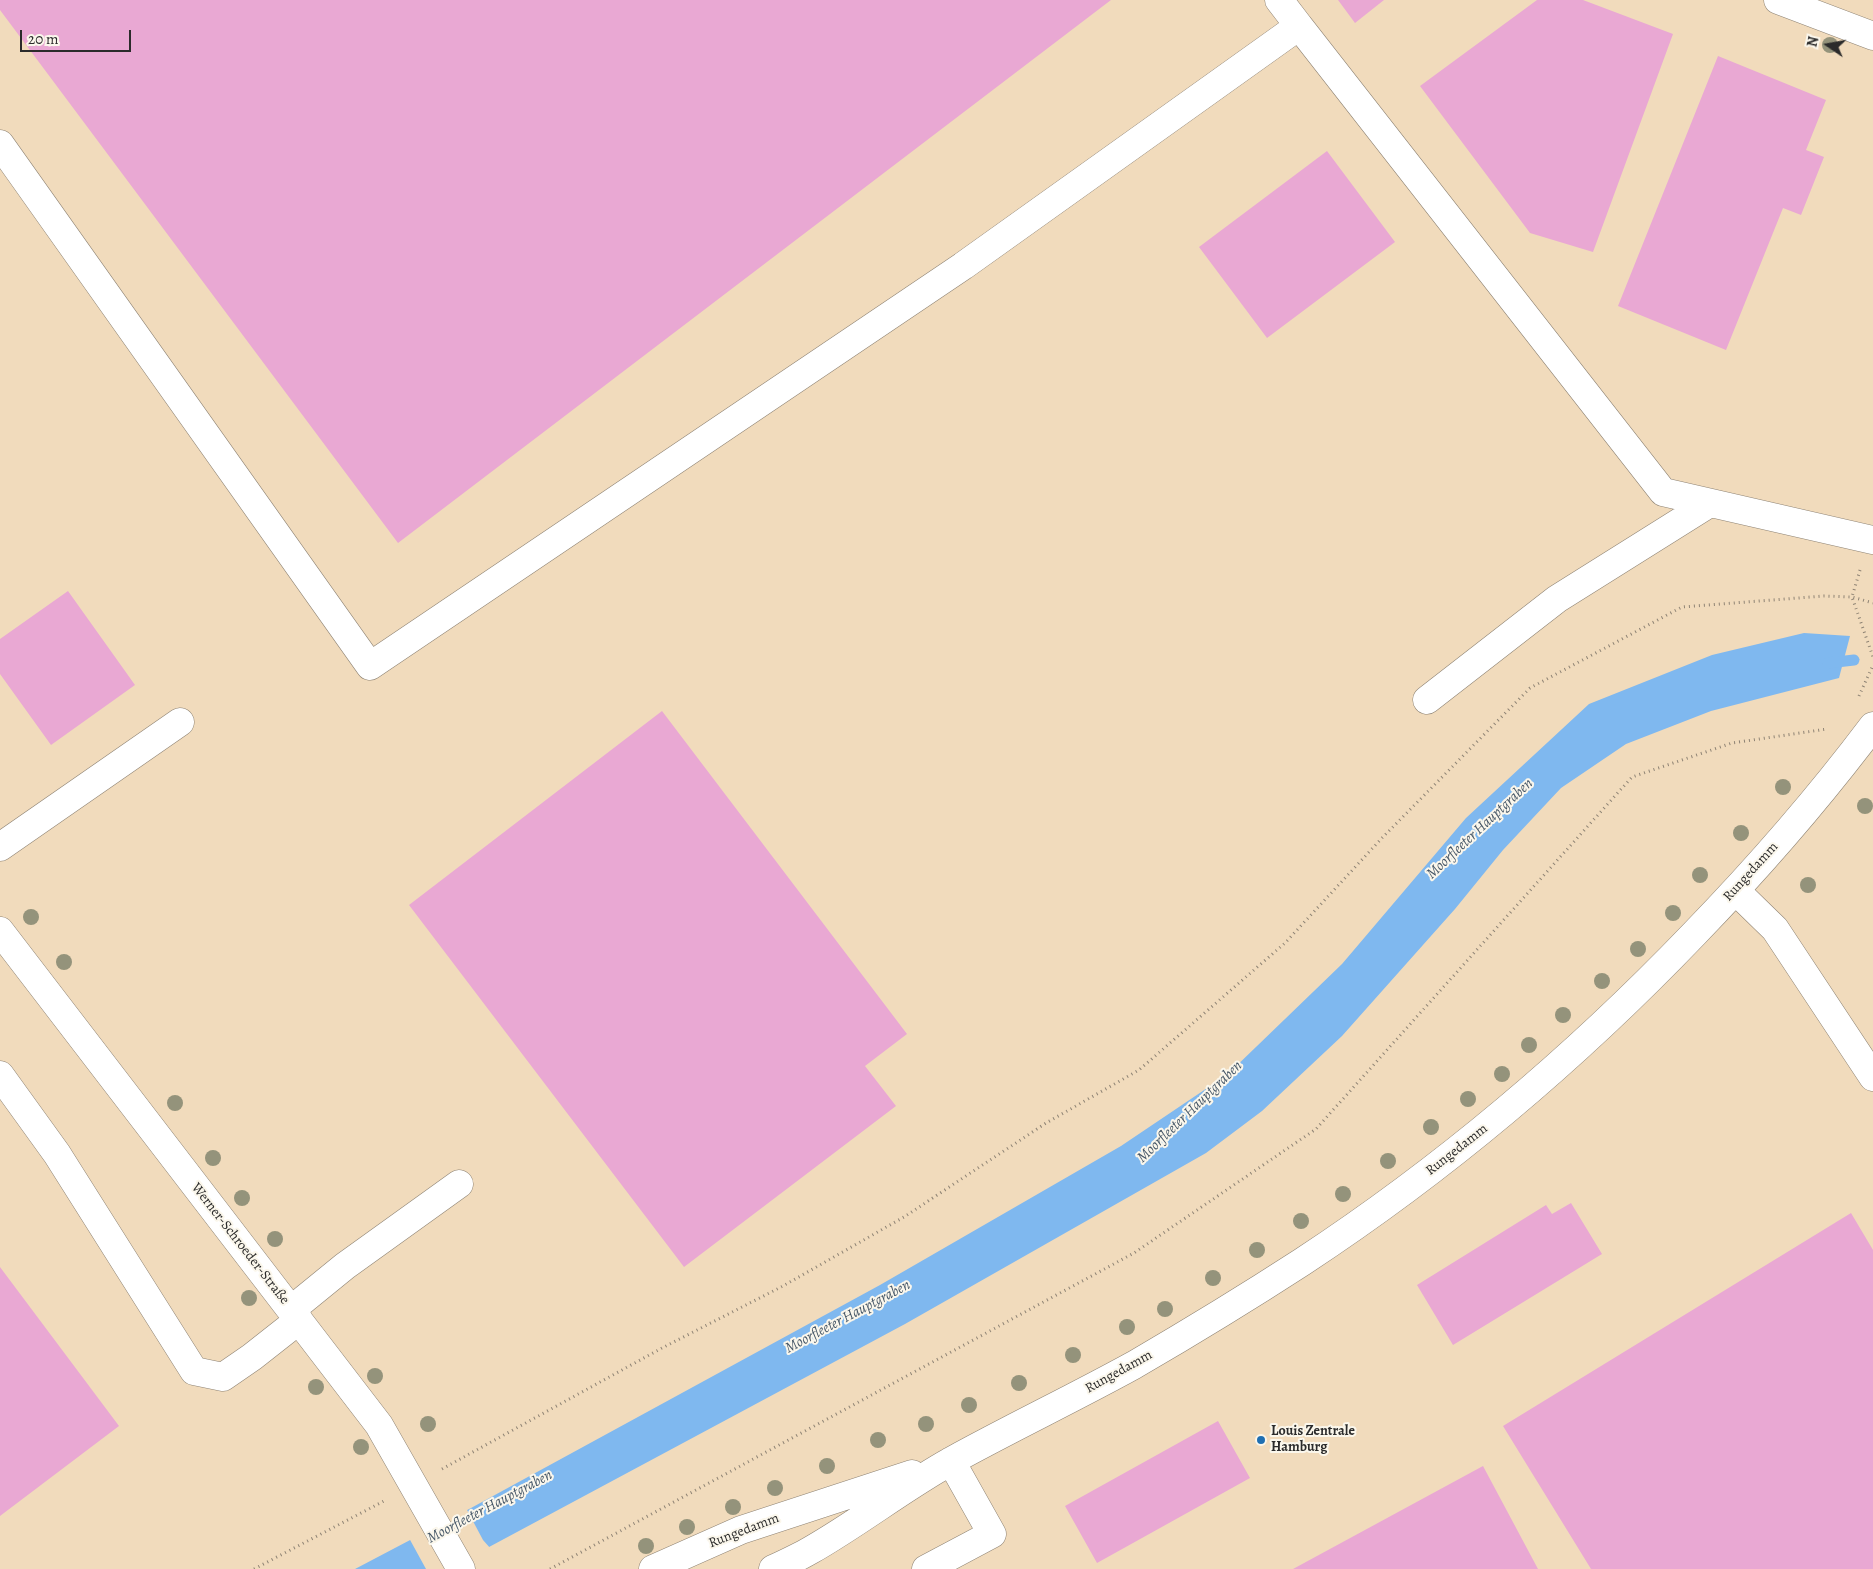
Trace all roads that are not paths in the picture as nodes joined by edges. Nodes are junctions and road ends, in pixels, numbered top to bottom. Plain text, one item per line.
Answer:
1 (1279, 0) edge
2 (1778, 0) edge
3 (1299, 26) junction
4 (1873, 36) edge
5 (0, 144) edge
6 (1710, 503) junction
7 (1873, 540) edge
8 (1427, 700) dead end
9 (180, 722) dead end
10 (1873, 726) edge
11 (0, 847) edge
12 (1736, 891) junction
13 (0, 931) edge
14 (0, 1075) edge
15 (1873, 1077) edge
16 (459, 1184) dead end
17 (295, 1315) junction
18 (951, 1461) junction
19 (461, 1569) edge
20 (653, 1569) edge
21 (773, 1569) edge
22 (926, 1569) edge

1 - 3 street
2 - 4 street
3 - 5 street
3 - 6 street
6 - 7 street
6 - 8 street
9 - 11 street
10 - 12 street, Rungedamm
12 - 15 street
12 - 18 street, Rungedamm
13 - 17 street, Werner-Schroeder-Straße
14 - 17 street
16 - 17 street
17 - 19 street, Werner-Schroeder-Straße
18 - 20 street, Rungedamm
18 - 21 street, Rungedamm
18 - 22 street

